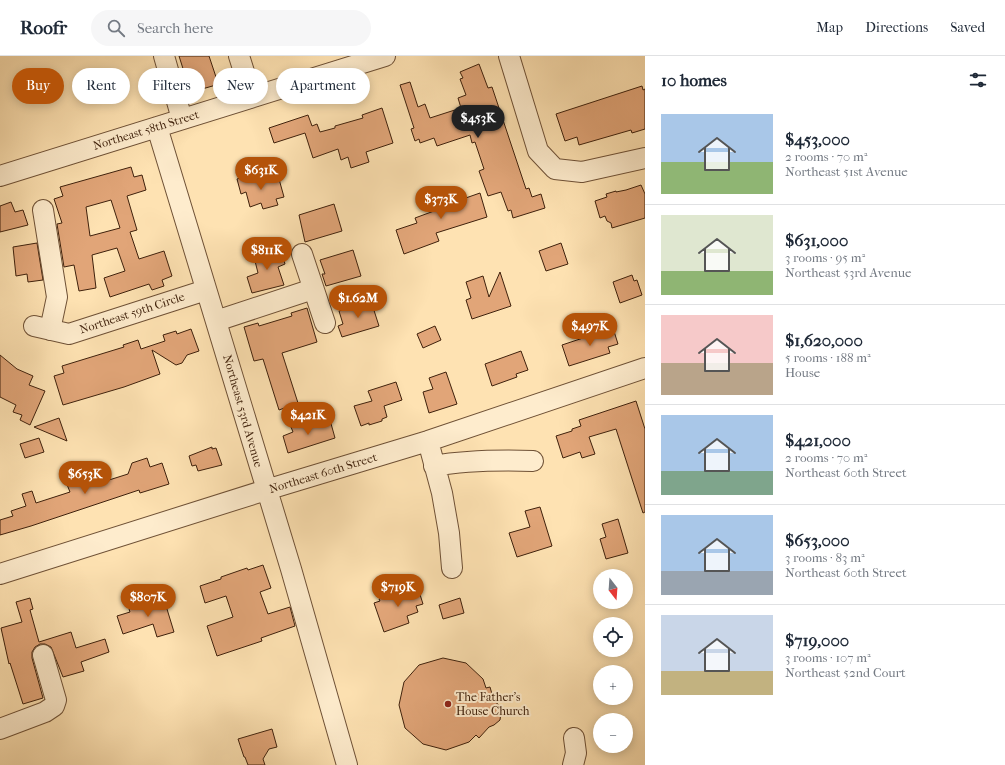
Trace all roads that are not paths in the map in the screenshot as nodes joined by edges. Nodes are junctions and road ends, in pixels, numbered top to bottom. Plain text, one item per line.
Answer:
1 (164, 56) edge
2 (239, 56) edge
3 (384, 56) edge
4 (509, 56) edge
5 (243, 68) edge
6 (268, 92) edge
7 (230, 104) edge
8 (182, 119) junction
9 (157, 127) junction
10 (645, 158) edge
11 (0, 176) edge
12 (43, 210) dead end
13 (302, 254) dead end
14 (313, 289) junction
15 (206, 290) junction
16 (216, 321) junction
17 (325, 323) dead end
18 (645, 368) edge
19 (428, 441) junction
20 (533, 461) dead end
21 (434, 466) junction
22 (266, 490) junction
23 (452, 568) dead end
24 (0, 574) edge
25 (43, 655) dead end
26 (0, 729) edge
27 (574, 738) dead end
28 (347, 765) edge
29 (573, 765) edge

1 - 8 street
2 - 5 street
3 - 6 street, Northeast 58th Street
4 - 10 street
7 - 8 street, Northeast 58th Street
8 - 9 street, Northeast 58th Street
9 - 11 street, Northeast 58th Street
9 - 15 street, Northeast 53rd Avenue
12 - 15 street, Northeast 59th Circle
13 - 14 street
14 - 16 street
14 - 17 street
15 - 16 street, Northeast 53rd Avenue
16 - 22 street, Northeast 53rd Avenue
18 - 19 street, Northeast 60th Street
19 - 21 street
19 - 22 street, Northeast 60th Street
20 - 21 street
21 - 23 street
22 - 24 street, Northeast 60th Street
22 - 28 street, Northeast 53rd Avenue
25 - 26 street
27 - 29 street

